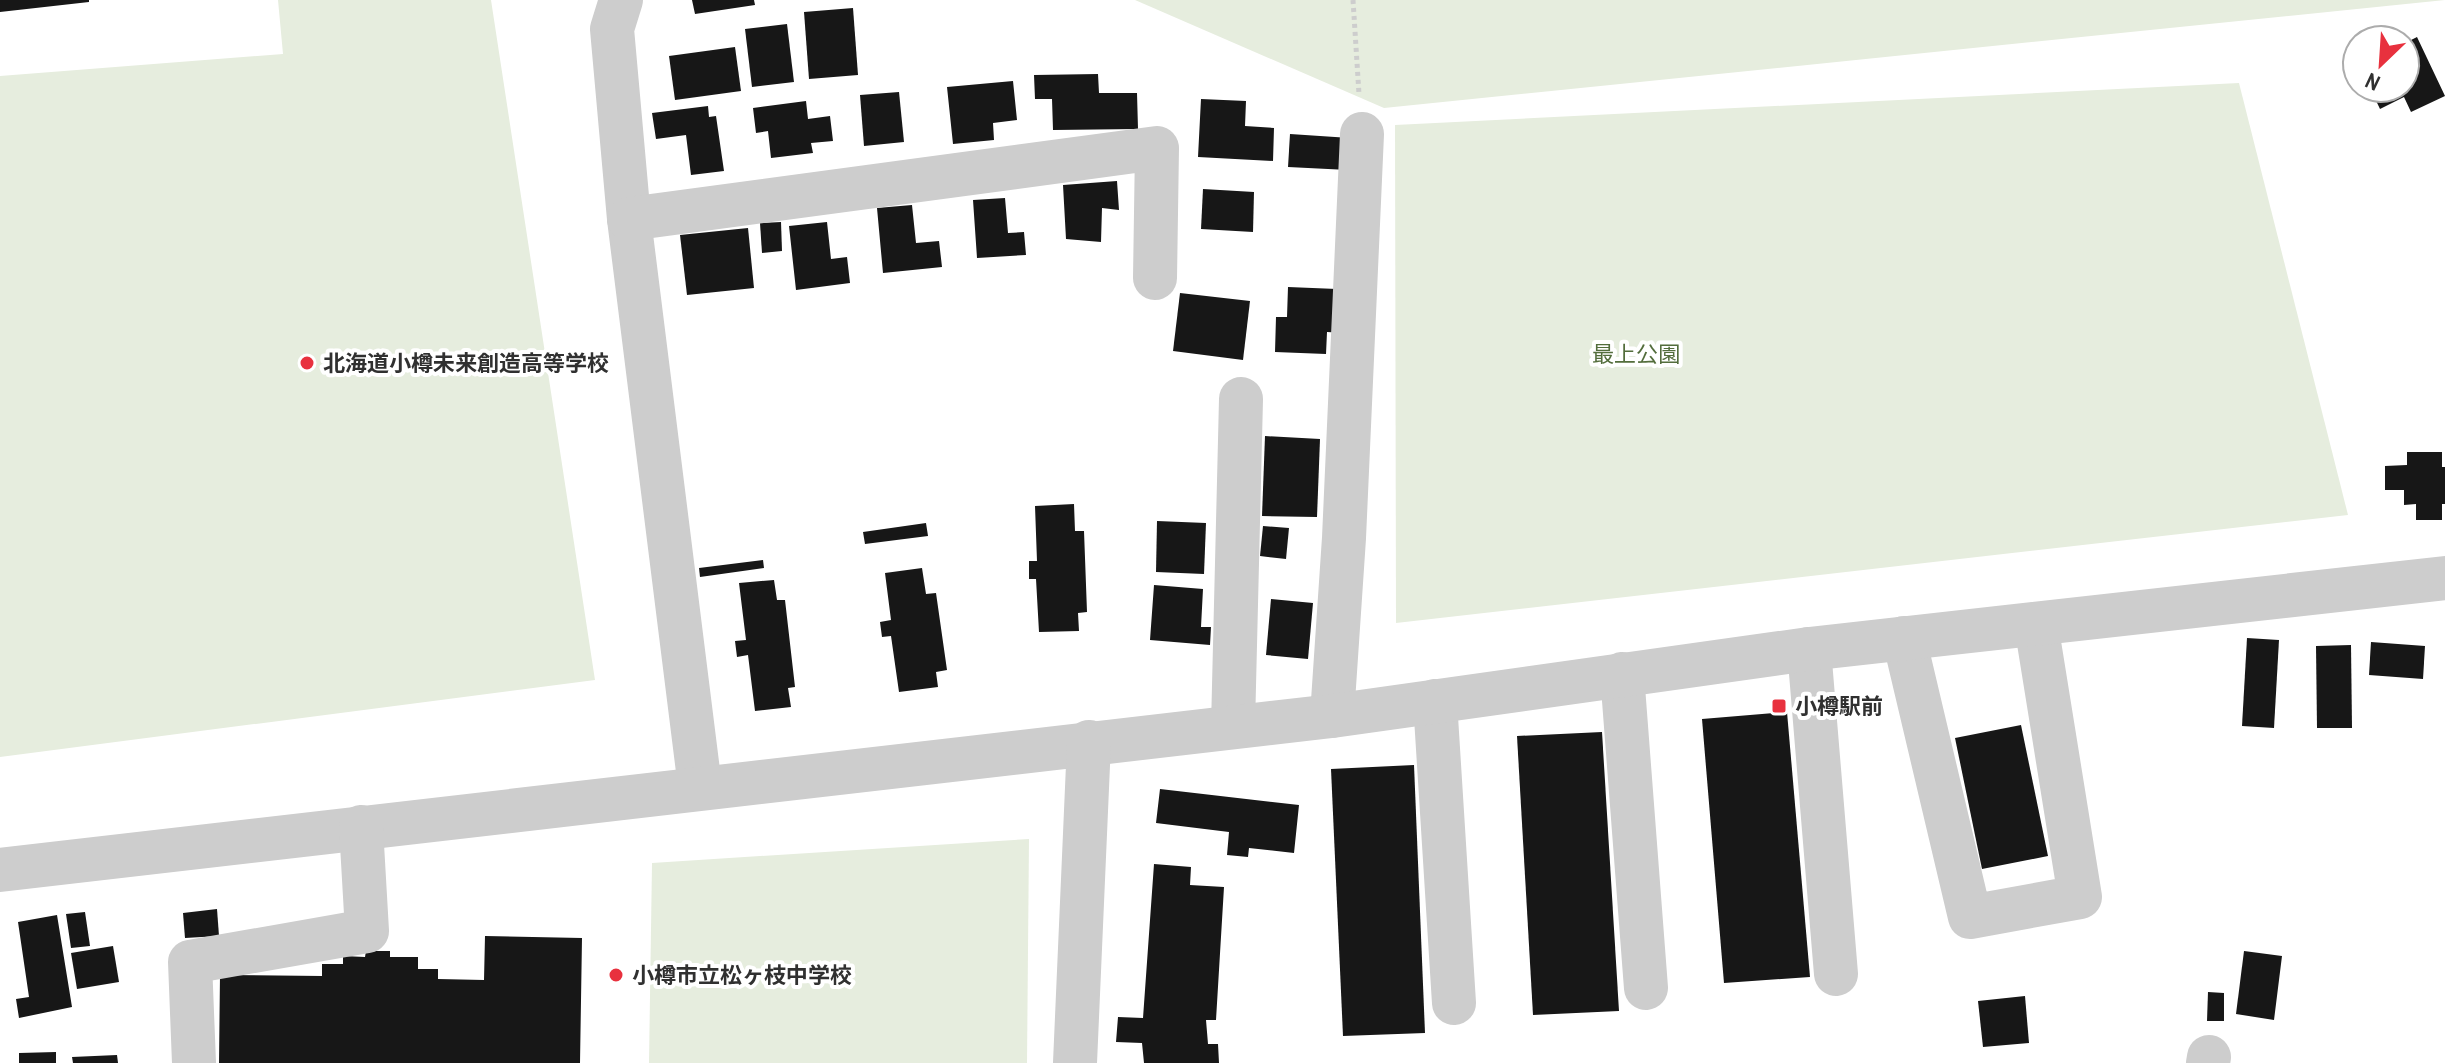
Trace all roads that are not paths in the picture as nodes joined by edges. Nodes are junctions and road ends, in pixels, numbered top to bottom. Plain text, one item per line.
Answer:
1 (621, 0) edge
2 (1362, 134) road end
3 (629, 219) junction
4 (1155, 278) dead end
5 (1241, 399) dead end
6 (2445, 578) edge
7 (2036, 624) junction
8 (1904, 638) junction
9 (1809, 649) junction
10 (1622, 674) junction
11 (1435, 701) junction
12 (1332, 716) junction
13 (1233, 727) junction
14 (1089, 742) junction
15 (700, 787) junction
16 (361, 827) junction
17 (0, 870) edge
18 (1836, 974) dead end
19 (1646, 988) dead end
20 (1454, 1003) dead end
21 (194, 1063) edge
22 (1075, 1063) edge

1 - 3 street
2 - 12 street
3 - 4 street
3 - 15 street
5 - 13 street
6 - 7 street
7 - 8 street
7 - 8 street
8 - 9 street
9 - 10 street
9 - 18 street
10 - 11 street
10 - 19 street
11 - 12 street
11 - 20 street
12 - 13 street
13 - 14 street
14 - 15 street
14 - 22 street
15 - 16 street
16 - 17 street
16 - 21 street

